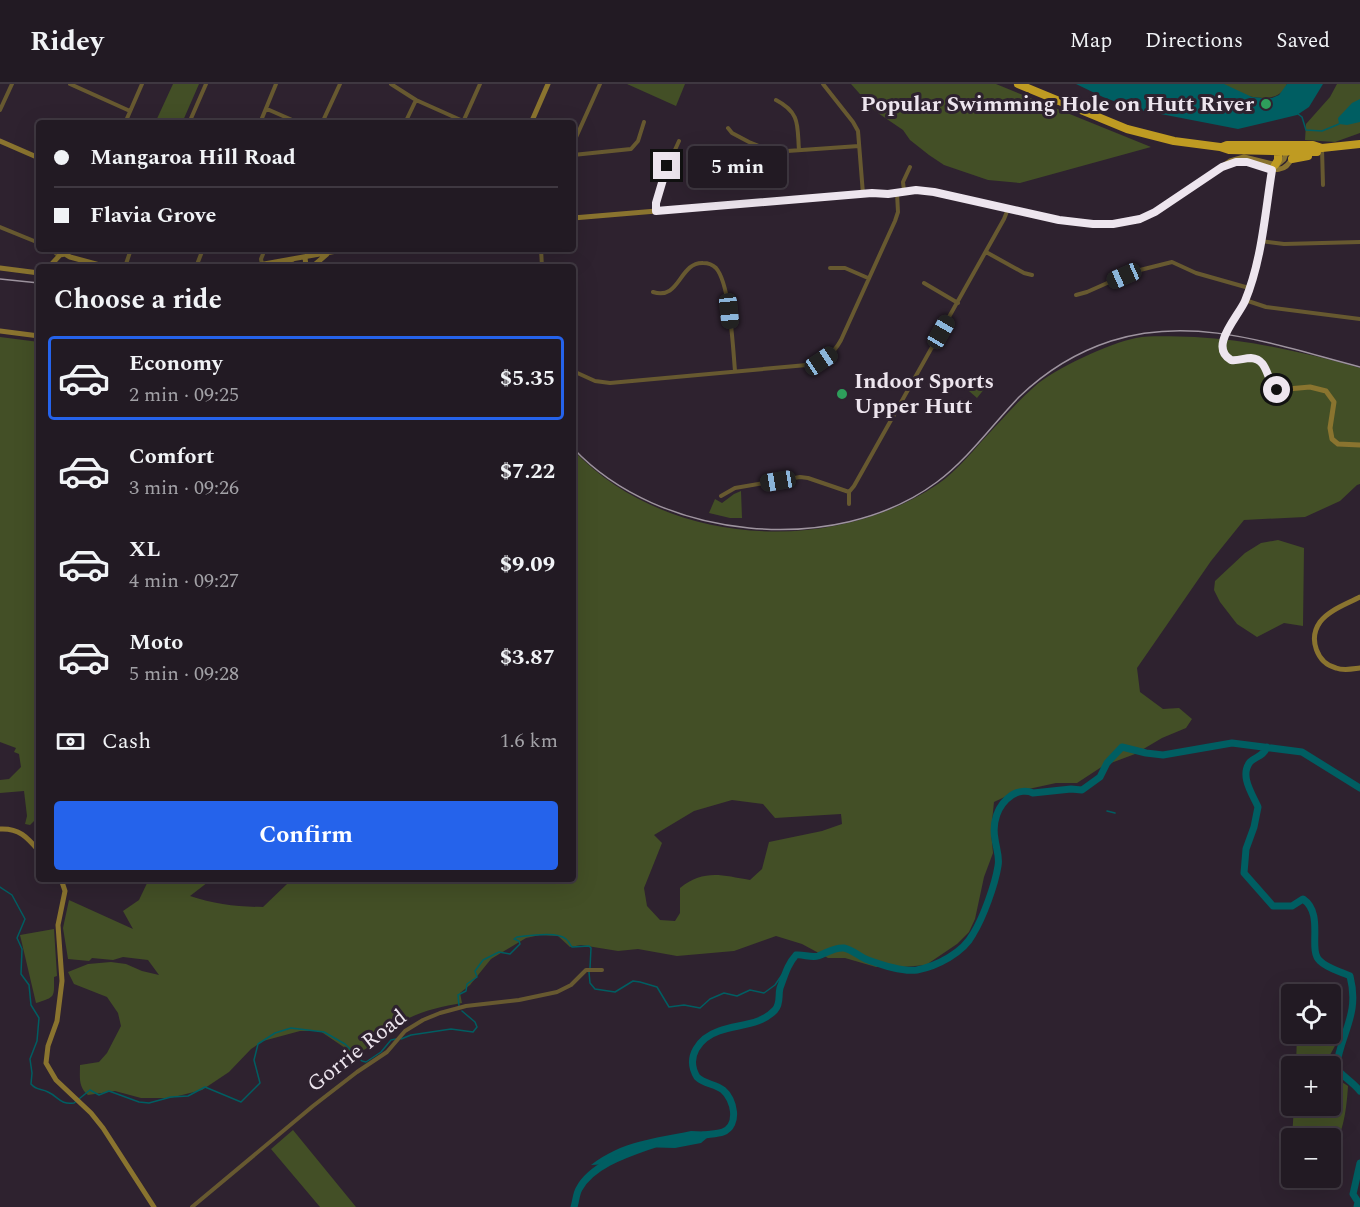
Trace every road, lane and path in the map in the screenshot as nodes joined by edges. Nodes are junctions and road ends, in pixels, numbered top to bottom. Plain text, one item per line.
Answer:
1 (12, 84) edge
2 (70, 84) edge
3 (142, 84) edge
4 (206, 84) edge
5 (276, 84) edge
6 (340, 84) edge
7 (392, 84) edge
8 (480, 84) edge
9 (548, 84) edge
10 (600, 84) edge
11 (823, 84) edge
12 (1018, 84) edge
13 (76, 85) edge
14 (416, 100) junction
15 (776, 100) dead end
16 (267, 108) junction
17 (0, 110) edge
18 (130, 111) junction
19 (126, 120) edge
20 (190, 120) edge
21 (261, 120) edge
22 (293, 120) edge
23 (323, 120) edge
24 (406, 120) edge
25 (459, 120) edge
26 (464, 120) edge
27 (532, 120) edge
28 (644, 122) dead end
29 (728, 128) dead end
30 (576, 137) edge
31 (0, 141) edge
32 (679, 141) dead end
33 (1360, 144) edge
34 (860, 146) junction
35 (1220, 147) junction
36 (799, 150) junction
37 (1320, 150) junction
38 (1291, 151) junction
39 (1278, 152) junction
40 (576, 155) edge
41 (36, 157) edge
42 (910, 167) dead end
43 (1274, 167) junction
44 (1323, 185) dead end
45 (904, 191) junction
46 (897, 193) junction
47 (863, 194) junction
48 (1008, 208) junction
49 (656, 211) junction
50 (576, 218) edge
51 (0, 227) edge
52 (1260, 241) junction
53 (36, 242) edge
54 (1360, 243) edge
55 (264, 252) edge
56 (333, 252) edge
57 (986, 252) junction
58 (328, 253) junction
59 (64, 255) edge
60 (307, 256) junction
61 (285, 260) junction
62 (96, 264) edge
63 (262, 264) joint
64 (293, 264) edge
65 (308, 264) edge
66 (313, 264) edge
67 (0, 268) edge
68 (830, 268) dead end
69 (36, 272) edge
70 (1032, 275) dead end
71 (868, 278) junction
72 (924, 283) dead end
73 (1250, 288) junction
74 (652, 292) dead end
75 (1076, 295) dead end
76 (1245, 300) junction
77 (958, 303) junction
78 (1360, 319) edge
79 (0, 331) edge
80 (36, 336) edge
81 (735, 371) junction
82 (576, 372) edge
83 (1360, 445) edge
84 (849, 492) junction
85 (721, 496) dead end
86 (849, 504) dead end
87 (1360, 597) edge
88 (1360, 668) edge
89 (0, 829) edge
90 (36, 848) edge
91 (62, 882) edge
92 (602, 970) dead end
93 (154, 1207) edge
94 (192, 1207) edge

1 - 17 street
2 - 13 street
3 - 18 street
4 - 20 street
5 - 16 street
6 - 23 street
7 - 14 street
8 - 26 street
9 - 27 street
10 - 30 street
11 - 34 street
12 - 35 highway
13 - 18 street
14 - 24 street
14 - 25 street
15 - 36 street
16 - 21 street
16 - 22 street
18 - 19 street
28 - 40 street
29 - 36 street
31 - 41 street
32 - 49 street
33 - 37 highway
34 - 36 street
34 - 47 street
35 - 38 highway
35 - 39 highway
37 - 38 highway
37 - 38 highway
37 - 44 street
38 - 39 highway
38 - 43 street
39 - 43 highway
42 - 45 street
43 - 48 street
43 - 52 street
45 - 46 street
45 - 48 street
46 - 47 street
46 - 71 street
47 - 49 street
48 - 57 street
49 - 50 street
51 - 53 street
52 - 54 street
52 - 73 street
55 - 63 street
56 - 58 street
57 - 70 street
57 - 77 street
58 - 60 street
58 - 66 street
59 - 62 street
60 - 61 street
60 - 65 street
61 - 63 street
61 - 64 street
67 - 69 street
68 - 71 street
71 - 81 street
72 - 77 street
73 - 75 street
73 - 76 street
74 - 81 street
76 - 78 street
76 - 83 street
77 - 84 street
79 - 80 street
81 - 82 street
84 - 85 street
84 - 86 street
87 - 88 street
89 - 90 street
91 - 93 street
92 - 94 street, Gorrie Road

